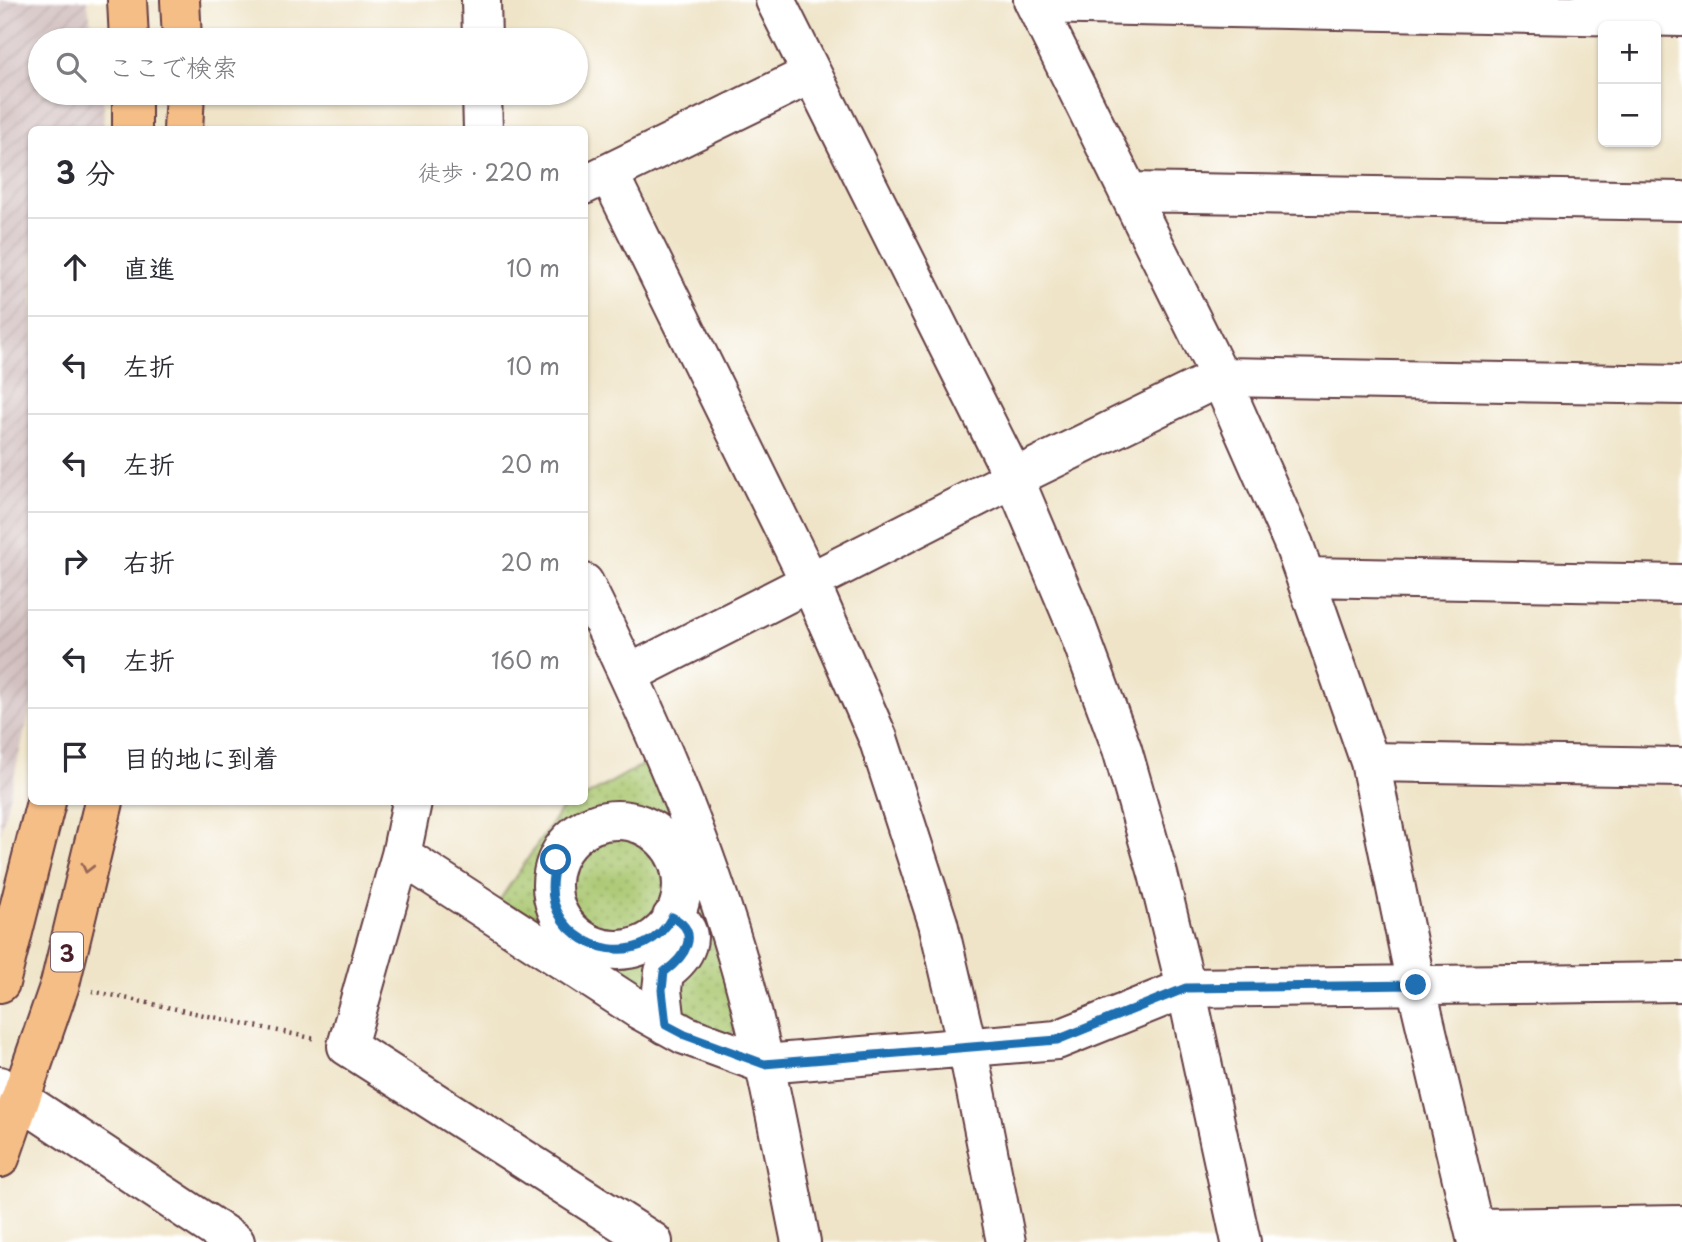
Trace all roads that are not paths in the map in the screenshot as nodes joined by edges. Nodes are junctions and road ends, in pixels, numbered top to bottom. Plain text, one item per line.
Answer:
1 (127, 0) edge
2 (180, 0) edge
3 (481, 0) edge
4 (775, 0) edge
5 (1034, 2) edge
6 (1615, 8) edge
7 (1682, 17) edge
8 (128, 28) edge
9 (181, 28) edge
10 (482, 28) edge
11 (811, 74) junction
12 (132, 105) edge
13 (184, 105) edge
14 (482, 105) edge
15 (132, 126) edge
16 (183, 126) edge
17 (483, 126) edge
18 (597, 180) edge
19 (1128, 192) junction
20 (1682, 201) edge
21 (1220, 377) junction
22 (1682, 385) edge
23 (1014, 478) junction
24 (1306, 577) junction
25 (810, 582) junction
26 (1682, 584) edge
27 (588, 591) edge
28 (629, 674) junction
29 (1370, 762) junction
30 (1682, 767) edge
31 (680, 792) junction
32 (45, 805) edge
33 (103, 805) edge
34 (411, 805) edge
35 (650, 828) junction
36 (401, 855) junction
37 (672, 917) junction
38 (1682, 982) edge
39 (0, 983) edge
40 (1416, 985) junction
41 (1186, 988) junction
42 (666, 1025) junction
43 (967, 1046) junction
44 (764, 1064) junction
45 (10, 1092) edge
46 (0, 1158) edge
47 (1682, 1226) edge
48 (1475, 1235) edge
49 (235, 1242) edge
50 (653, 1242) edge
51 (801, 1242) edge
52 (1006, 1242) edge
53 (1241, 1242) edge

1 - 8 highway
2 - 9 highway
3 - 10 street
4 - 11 street
5 - 6 street
5 - 19 street
6 - 7 street
11 - 18 street
11 - 23 street
12 - 15 highway
13 - 16 highway
14 - 17 street
18 - 25 street
19 - 20 street
19 - 21 street
21 - 22 street
21 - 23 street
21 - 24 street
23 - 25 street
23 - 41 street
24 - 26 street
24 - 29 street
25 - 28 street
25 - 43 street
27 - 28 street
28 - 31 street
29 - 30 street
29 - 40 street
31 - 35 street
31 - 44 street
32 - 39 highway, 3
33 -> 45 highway, 3
34 - 36 street
35 - 37 street
35 - 37 street
36 - 42 street
36 - 50 street
37 - 42 street
38 - 40 street
40 - 41 street
40 - 48 street
41 - 43 street
41 - 53 street
42 - 44 street
43 - 44 street
43 - 52 street
44 - 51 street
45 - 46 highway, 3
45 - 49 street
47 - 48 street

